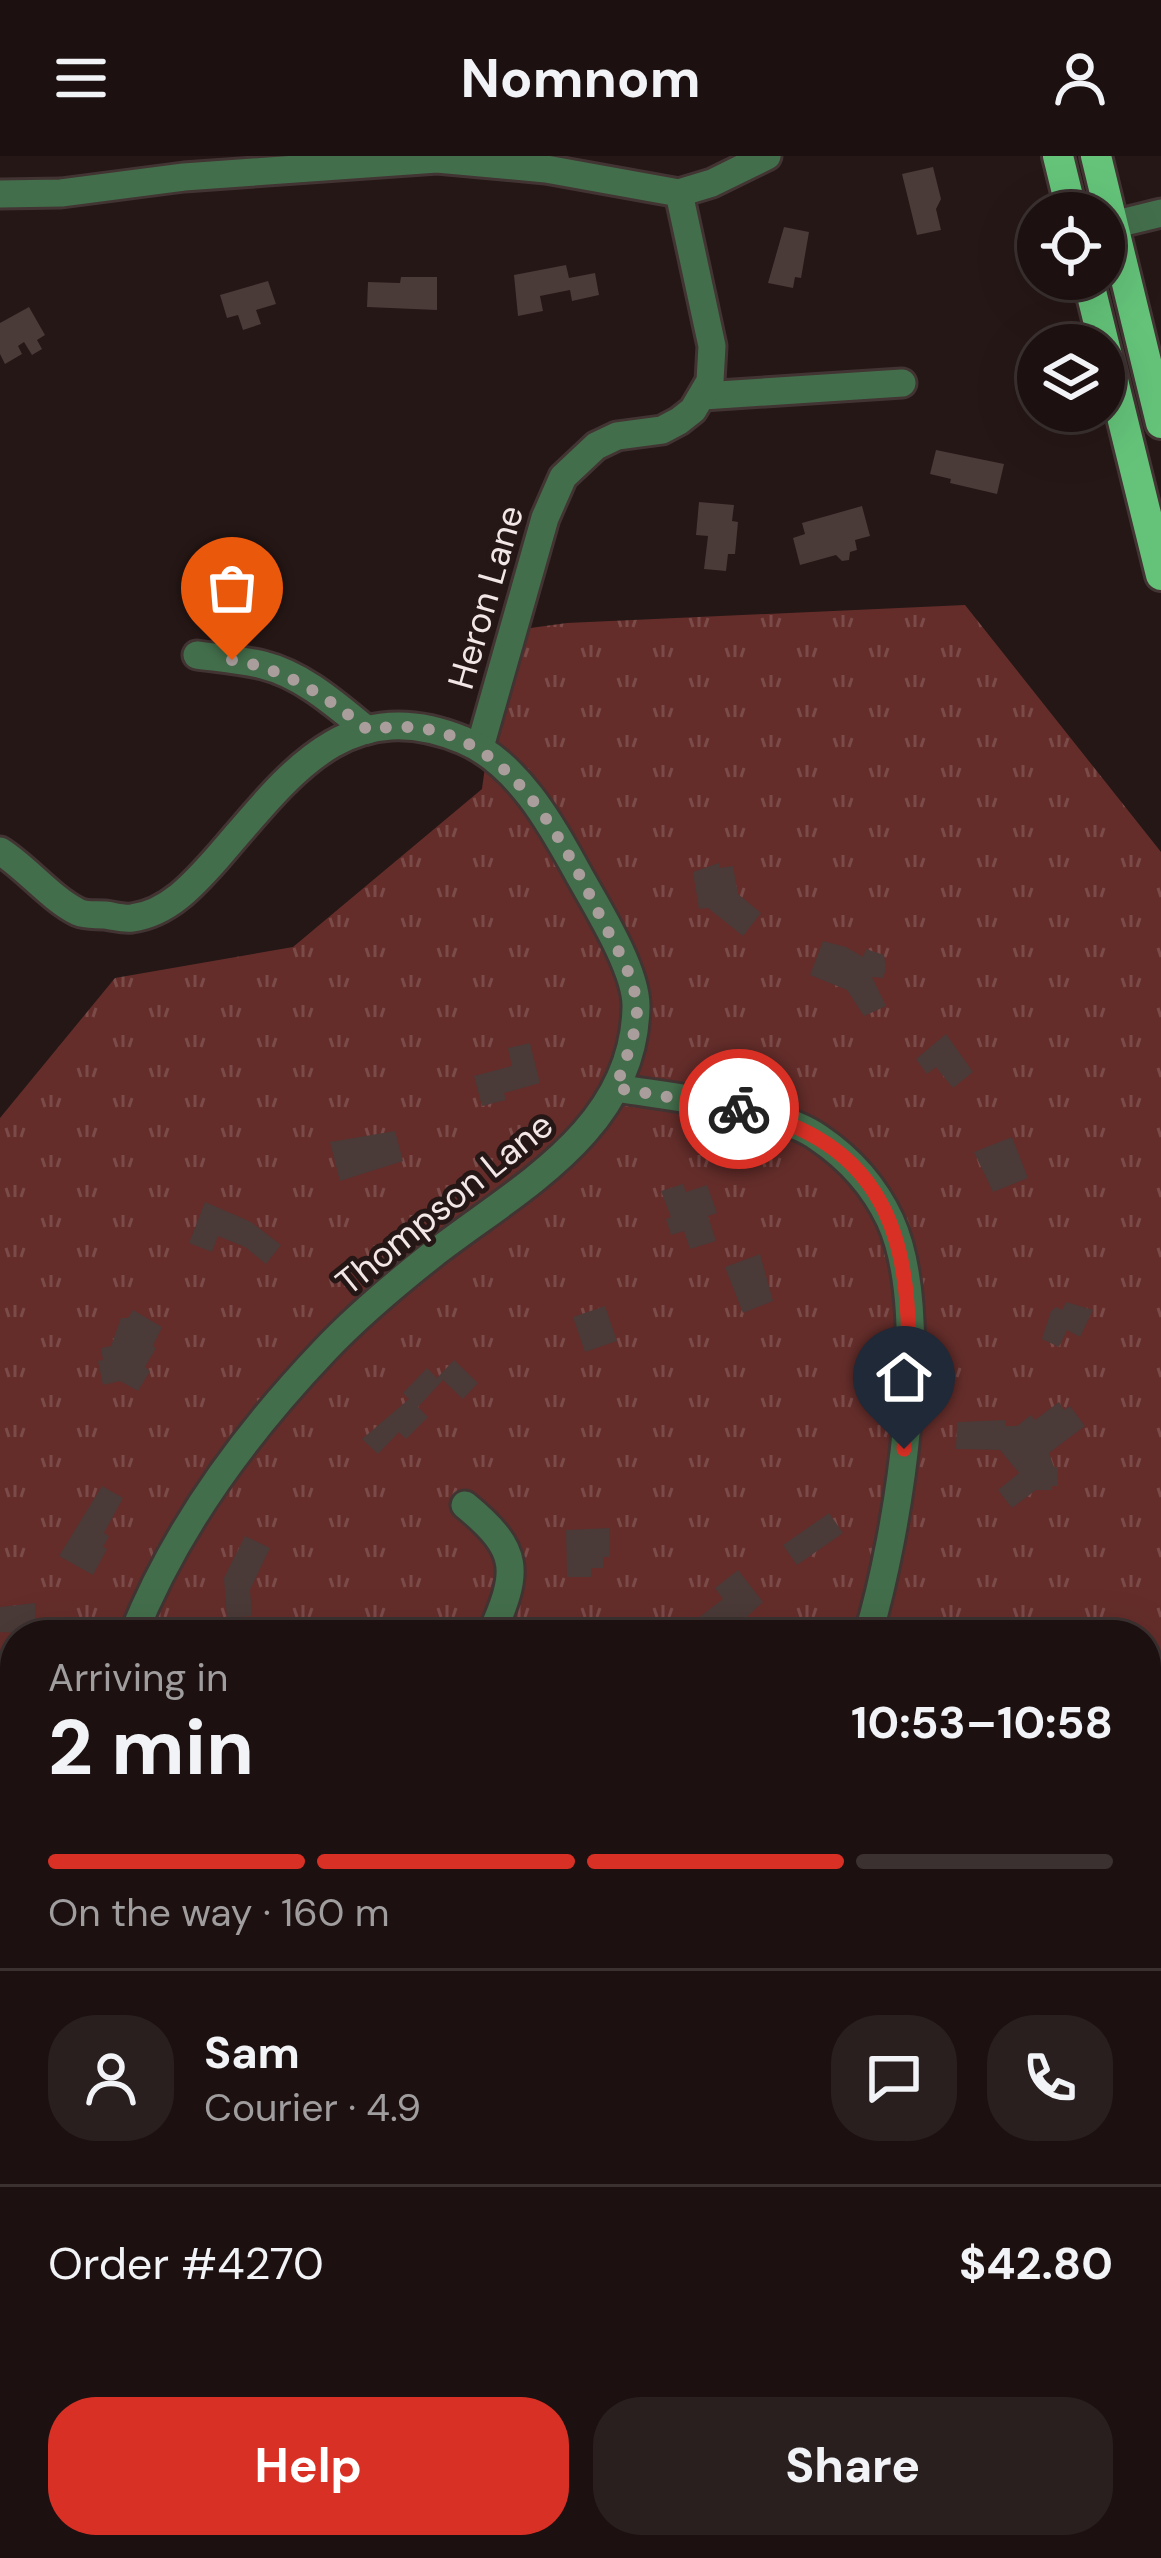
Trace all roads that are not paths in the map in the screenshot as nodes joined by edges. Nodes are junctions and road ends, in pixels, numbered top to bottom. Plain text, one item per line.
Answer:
1 (767, 156) edge
2 (1058, 156) edge
3 (1096, 156) edge
4 (1067, 192) edge
5 (1102, 192) edge
6 (679, 193) junction
7 (0, 194) edge
8 (1161, 213) edge
9 (1125, 222) edge
10 (1125, 289) edge
11 (1093, 300) edge
12 (902, 382) dead end
13 (703, 396) junction
14 (1161, 423) edge
15 (1161, 575) edge
16 (197, 655) dead end
17 (368, 730) junction
18 (479, 747) junction
19 (0, 851) edge
20 (616, 1088) junction
21 (465, 1505) dead end
22 (141, 1620) edge
23 (497, 1620) edge
24 (871, 1620) edge

1 - 6 street
2 - 4 main road
3 - 5 main road
6 - 7 street
6 - 13 street
8 - 9 street
10 - 14 main road
11 - 15 main road
12 - 13 street
13 - 18 street, Heron Lane
16 - 17 street
17 - 18 street, Thompson Lane
17 - 19 street, Thompson Lane
18 - 20 street, Thompson Lane
20 - 22 street, Thompson Lane
20 - 24 street
21 - 23 street

